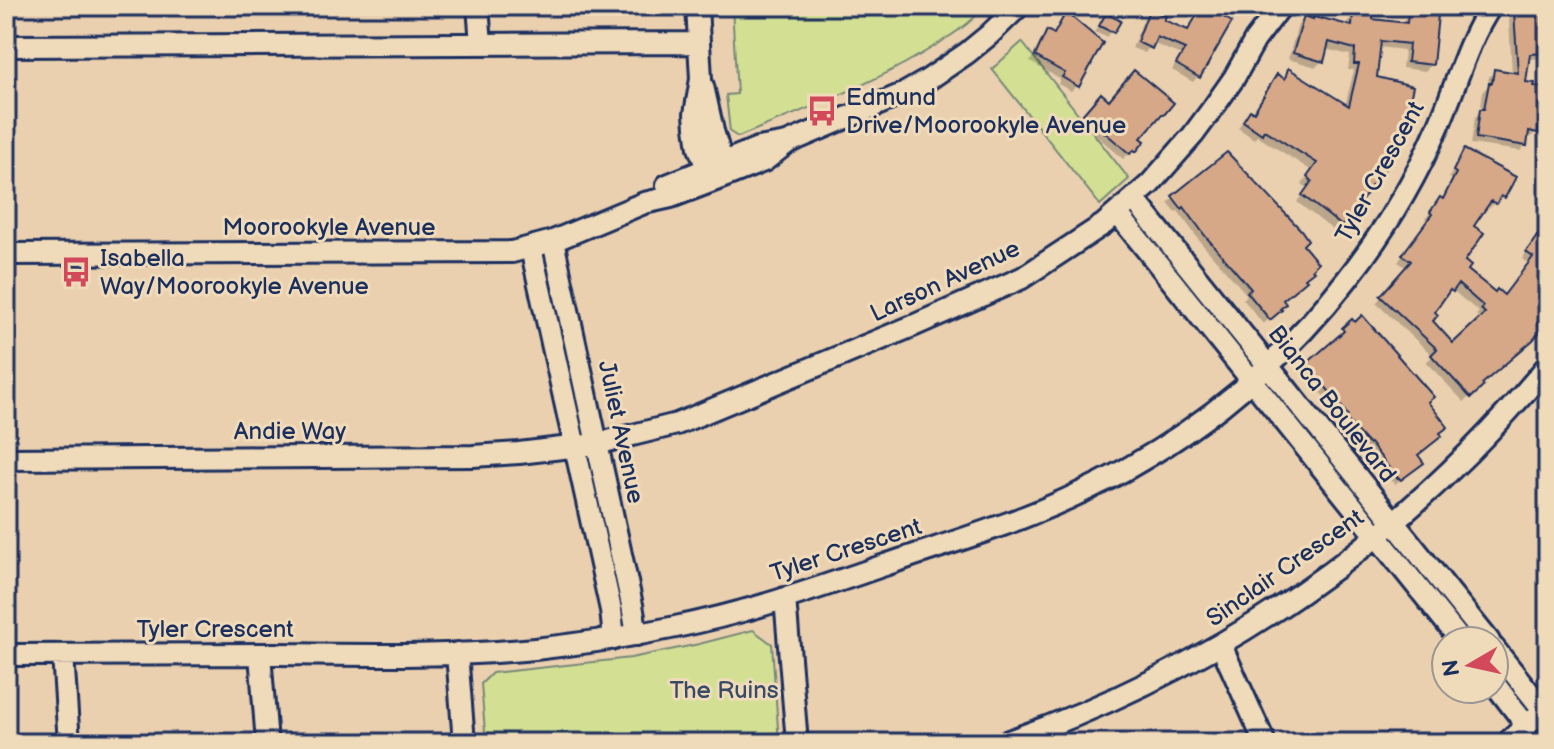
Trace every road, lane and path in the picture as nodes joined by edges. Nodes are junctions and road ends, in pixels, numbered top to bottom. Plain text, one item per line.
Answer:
1 (478, 6) edge
2 (697, 6) edge
3 (1019, 6) edge
4 (1264, 6) edge
5 (1281, 6) edge
6 (1473, 6) edge
7 (1491, 6) edge
8 (1255, 40) junction
9 (1471, 40) junction
10 (699, 43) junction
11 (481, 44) junction
12 (6, 46) edge
13 (717, 169) junction
14 (1134, 199) junction
15 (1118, 214) junction
16 (553, 241) junction
17 (531, 248) junction
18 (6, 254) edge
19 (1269, 365) junction
20 (1548, 365) edge
21 (1254, 381) junction
22 (596, 444) junction
23 (574, 446) junction
24 (6, 459) edge
25 (1386, 530) junction
26 (785, 598) junction
27 (1450, 625) edge
28 (1474, 625) edge
29 (637, 635) junction
30 (614, 639) junction
31 (1221, 645) junction
32 (457, 653) junction
33 (260, 654) junction
34 (6, 655) edge
35 (63, 655) junction
36 (1510, 666) edge
37 (1510, 704) edge
38 (1546, 708) edge
39 (1527, 726) junction
40 (1051, 735) edge
41 (69, 743) edge
42 (267, 743) edge
43 (464, 743) edge
44 (797, 743) edge
45 (1003, 743) edge
46 (1265, 743) edge
47 (1507, 743) edge

1 - 11 street
2 - 10 street
3 - 13 street, Moorookyle Avenue
4 - 8 street, Larson Avenue
5 - 8 street, Larson Avenue
6 - 9 street, Tyler Crescent
7 - 9 street, Tyler Crescent
8 - 14 street, Larson Avenue
9 - 19 street, Tyler Crescent
10 - 11 street
10 - 13 street
11 - 12 street
13 - 16 street, Moorookyle Avenue
14 - 15 street, Larson Avenue
14 - 19 street, Bianca Boulevard
15 - 21 street, Bianca Boulevard
15 - 22 street, Larson Avenue
16 - 17 street, Moorookyle Avenue
16 - 22 street, Juliet Avenue
17 - 18 street, Moorookyle Avenue
17 - 23 street, Juliet Avenue
19 - 21 street, Tyler Crescent
19 - 25 street, Bianca Boulevard
20 - 25 street, Sinclair Crescent
21 - 25 street, Bianca Boulevard
21 - 26 street, Tyler Crescent
22 - 23 street, Larson Avenue
22 - 29 street, Juliet Avenue
23 - 24 street, Andie Way
23 - 30 street, Juliet Avenue
25 - 27 street, Bianca Boulevard
25 - 28 street, Bianca Boulevard
25 - 31 street, Sinclair Crescent
26 - 29 street, Tyler Crescent
26 - 44 street
29 - 30 street, Tyler Crescent
30 - 32 street, Tyler Crescent
31 - 40 street, Sinclair Crescent
31 - 46 street
32 - 33 street, Tyler Crescent
32 - 43 street
33 - 35 street, Tyler Crescent
33 - 42 street
34 - 35 street, Tyler Crescent
35 - 41 street
36 - 38 street
37 - 39 street
38 - 39 street
39 - 47 street
40 - 45 street, Sinclair Crescent

